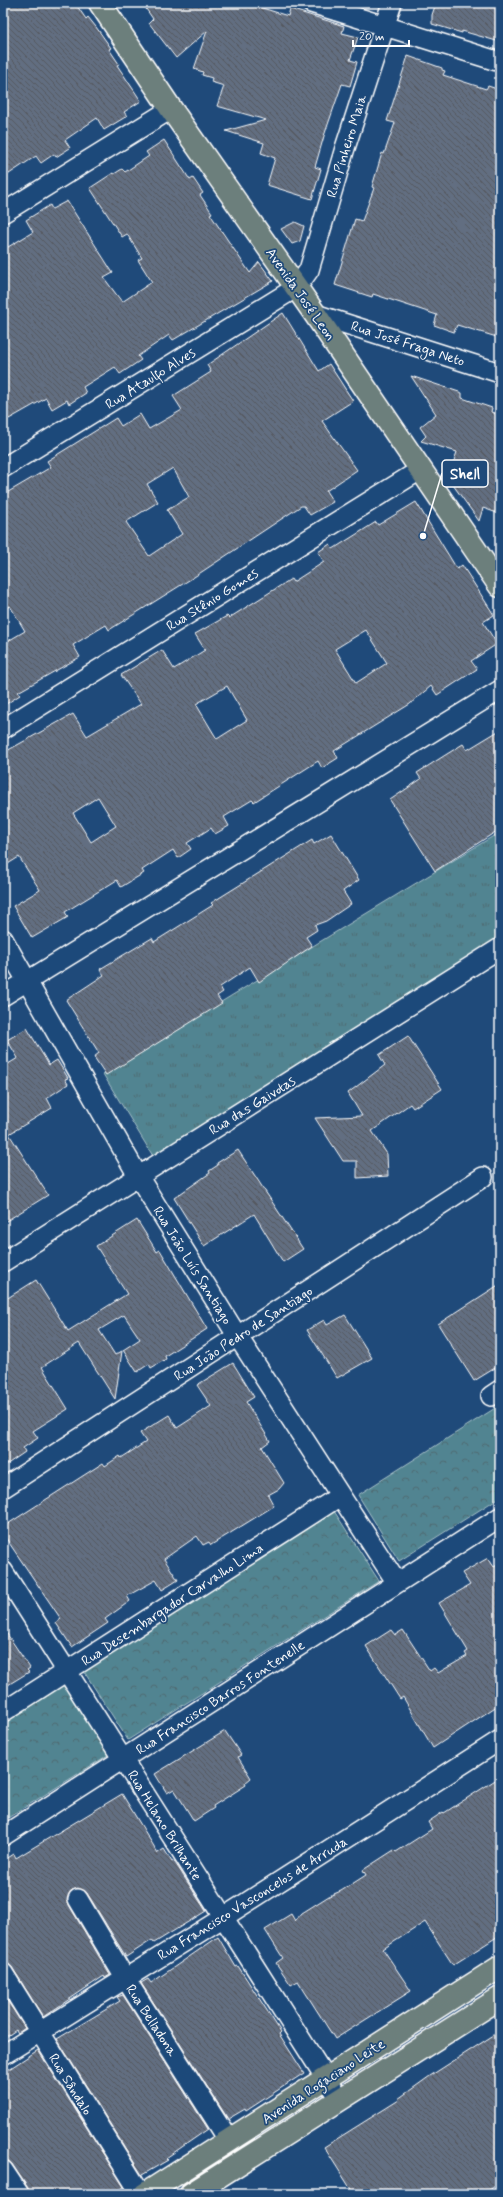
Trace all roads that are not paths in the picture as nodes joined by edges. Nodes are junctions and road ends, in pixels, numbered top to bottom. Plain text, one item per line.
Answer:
1 (100, 3) edge
2 (311, 3) edge
3 (392, 3) edge
4 (385, 27) junction
5 (500, 62) edge
6 (171, 109) junction
7 (3, 213) edge
8 (297, 287) junction
9 (315, 314) junction
10 (500, 373) edge
11 (3, 468) edge
12 (420, 470) junction
13 (500, 586) edge
14 (500, 690) edge
15 (3, 729) edge
16 (3, 939) edge
17 (500, 948) edge
18 (28, 980) junction
19 (3, 996) edge
20 (138, 1176) junction
21 (483, 1177) dead end
22 (3, 1262) edge
23 (238, 1337) junction
24 (3, 1488) edge
25 (340, 1496) junction
26 (500, 1517) edge
27 (3, 1571) edge
28 (397, 1583) junction
29 (67, 1671) junction
30 (3, 1712) edge
31 (500, 1740) edge
32 (123, 1760) junction
33 (3, 1836) edge
34 (78, 1899) dead end
35 (224, 1917) junction
36 (500, 1967) edge
37 (3, 1973) edge
38 (125, 1978) junction
39 (500, 1998) edge
40 (39, 2033) junction
41 (3, 2055) edge
42 (326, 2079) junction
43 (339, 2100) junction
44 (229, 2141) junction
45 (3, 2170) edge
46 (19, 2194) edge
47 (141, 2194) edge
48 (145, 2194) edge
49 (191, 2194) edge

1 - 6 main road, Avenida José Leon
2 - 4 street
3 - 4 street, Rua Pinheiro Maia
4 - 5 street
4 - 8 street, Rua Pinheiro Maia
6 - 7 street
6 - 8 main road, Avenida José Leon
8 - 9 main road, Avenida José Leon
8 - 11 street, Rua Ataulfo Alves
9 - 10 street, Rua José Fraga Neto
9 - 12 main road, Avenida José Leon
12 - 13 main road, Avenida José Leon
12 - 15 street, Rua Stênio Gomes
14 - 18 street
16 - 18 street, Rua João Luís Santiago
17 - 20 street, Rua das Gaivotas
18 - 19 street
18 - 20 street, Rua João Luís Santiago
20 - 22 street, Rua das Gaivotas
20 - 23 street, Rua João Luís Santiago
21 - 23 street, Rua João Pedro de Santiago
23 - 24 street, Rua João Pedro de Santiago
23 - 25 street, Rua João Luís Santiago
25 - 28 street, Rua João Luís Santiago
25 - 29 street, Rua Desembargador Carvalho Lima
26 - 28 street, Rua Francisco Barros Fontenelle
27 - 29 street, Rua Helano Brilhante
28 - 32 street, Rua Francisco Barros Fontenelle
29 - 30 street, Rua Desembargador Carvalho Lima
29 - 32 street, Rua Helano Brilhante
31 - 35 street, Rua Francisco Vasconcelos de Arruda
32 - 33 street, Rua Francisco Barros Fontenelle
32 - 35 street, Rua Helano Brilhante
34 - 38 street, Rua Belladona
35 - 38 street, Rua Francisco Vasconcelos de Arruda
35 - 42 street, Rua Helano Brilhante
36 - 42 main road, Avenida Rogaciano Leite
37 - 40 street, Rua Sândalo
38 - 40 street, Rua Francisco Vasconcelos de Arruda
38 - 44 street, Rua Belladona
39 - 43 main road, Avenida Rogaciano Leite
40 - 41 street, Rua Francisco Vasconcelos de Arruda
40 - 47 street, Rua Sândalo
42 - 43 street, Rua Helano Brilhante
42 - 44 main road, Avenida Rogaciano Leite
43 - 49 main road, Avenida Rogaciano Leite
44 - 48 main road, Avenida Rogaciano Leite
45 - 46 street

